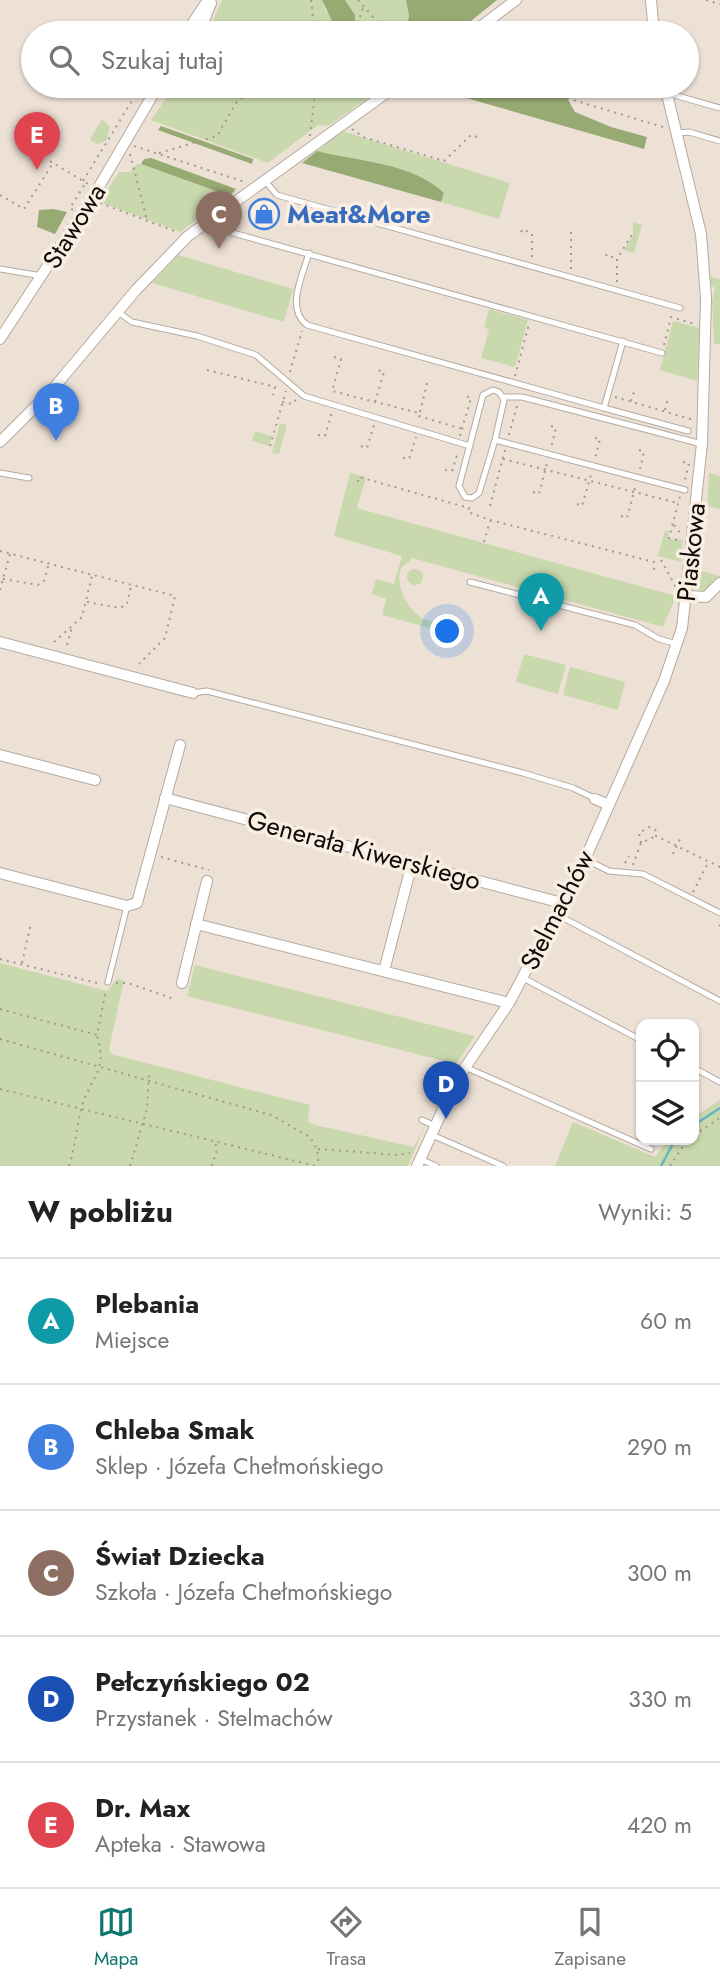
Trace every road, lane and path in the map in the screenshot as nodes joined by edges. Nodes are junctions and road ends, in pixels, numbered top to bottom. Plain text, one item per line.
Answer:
1 (211, 0) edge
2 (312, 0) edge
3 (358, 0) edge
4 (516, 0) edge
5 (651, 0) edge
6 (706, 0) edge
7 (720, 4) edge
8 (363, 7) junction
9 (194, 21) edge
10 (203, 21) edge
11 (314, 21) edge
12 (358, 21) edge
13 (376, 21) edge
14 (488, 21) edge
15 (653, 21) edge
16 (134, 98) edge
17 (152, 98) edge
18 (156, 98) edge
19 (242, 98) edge
20 (316, 98) edge
21 (379, 98) edge
22 (566, 98) edge
23 (668, 98) edge
24 (692, 98) edge
25 (601, 102) dead end
26 (599, 108) junction
27 (720, 108) edge
28 (629, 109) dead end
29 (146, 110) junction
30 (627, 116) junction
31 (346, 121) junction
32 (675, 131) junction
33 (481, 138) dead end
34 (720, 141) edge
35 (128, 147) junction
36 (312, 147) junction
37 (158, 153) junction
38 (85, 182) junction
39 (263, 185) junction
40 (0, 195) edge
41 (98, 202) dead end
42 (76, 212) dead end
43 (147, 221) junction
44 (521, 232) dead end
45 (571, 232) dead end
46 (233, 233) dead end
47 (633, 233) dead end
48 (188, 236) junction
49 (309, 253) junction
50 (606, 256) dead end
51 (617, 259) junction
52 (530, 266) junction
53 (0, 269) edge
54 (42, 276) junction
55 (569, 277) junction
56 (615, 290) junction
57 (680, 308) dead end
58 (118, 312) junction
59 (531, 316) junction
60 (304, 323) junction
61 (706, 325) junction
62 (0, 339) edge
63 (623, 341) junction
64 (662, 353) joint
65 (334, 357) dead end
66 (207, 369) dead end
67 (378, 370) dead end
68 (287, 381) junction
69 (422, 383) dead end
70 (513, 383) junction
71 (635, 389) dead end
72 (274, 395) dead end
73 (607, 395) junction
74 (504, 397) junction
75 (520, 397) junction
76 (668, 398) dead end
77 (631, 402) junction
78 (375, 403) junction
79 (604, 408) junction
80 (332, 411) dead end
81 (665, 411) junction
82 (419, 414) junction
83 (695, 420) dead end
84 (374, 423) dead end
85 (462, 429) dead end
86 (688, 431) dead end
87 (318, 435) dead end
88 (416, 436) dead end
89 (595, 438) dead end
90 (495, 440) junction
91 (0, 442) edge
92 (507, 443) junction
93 (702, 444) junction
94 (270, 446) dead end
95 (360, 446) dead end
96 (470, 446) junction
97 (639, 450) dead end
98 (403, 458) dead end
99 (503, 459) junction
100 (683, 462) dead end
101 (593, 466) junction
102 (545, 469) junction
103 (0, 472) edge
104 (29, 478) dead end
105 (638, 478) junction
106 (590, 479) junction
107 (358, 482) dead end
108 (406, 491) junction
109 (634, 491) junction
110 (682, 491) junction
111 (533, 492) dead end
112 (405, 496) dead end
113 (678, 502) junction
114 (577, 504) dead end
115 (490, 506) dead end
116 (621, 516) dead end
117 (490, 520) junction
118 (673, 524) junction
119 (665, 528) dead end
120 (671, 529) junction
121 (682, 536) dead end
122 (677, 540) dead end
123 (484, 542) dead end
124 (0, 551) edge
125 (10, 553) junction
126 (661, 560) dead end
127 (50, 564) junction
128 (654, 570) dead end
129 (92, 575) junction
130 (3, 579) junction
131 (470, 582) dead end
132 (720, 583) edge
133 (132, 585) junction
134 (0, 590) edge
135 (684, 593) junction
136 (85, 601) junction
137 (72, 626) junction
138 (0, 642) edge
139 (54, 642) dead end
140 (677, 644) junction
141 (67, 645) dead end
142 (139, 664) dead end
143 (193, 693) joint
144 (180, 745) dead end
145 (0, 755) edge
146 (95, 780) dead end
147 (165, 798) junction
148 (595, 799) joint
149 (609, 805) junction
150 (682, 835) dead end
151 (656, 836) junction
152 (641, 843) junction
153 (677, 846) junction
154 (150, 854) junction
155 (673, 854) dead end
156 (629, 856) dead end
157 (585, 859) junction
158 (709, 862) junction
159 (412, 863) junction
160 (625, 864) dead end
161 (633, 867) dead end
162 (720, 867) edge
163 (0, 873) edge
164 (207, 881) joint
165 (690, 899) junction
166 (562, 903) junction
167 (130, 906) junction
168 (720, 913) edge
169 (556, 915) junction
170 (31, 923) dead end
171 (196, 924) junction
172 (0, 958) edge
173 (21, 964) junction
174 (384, 971) junction
175 (523, 978) junction
176 (107, 983) junction
177 (182, 983) dead end
178 (174, 999) dead end
179 (720, 1001) edge
180 (509, 1003) junction
181 (0, 1009) edge
182 (97, 1035) junction
183 (636, 1037) edge
184 (0, 1039) edge
185 (100, 1065) junction
186 (459, 1071) junction
187 (699, 1071) edge
188 (149, 1072) dead end
189 (149, 1079) junction
190 (720, 1082) edge
191 (0, 1089) edge
192 (81, 1108) junction
193 (720, 1118) edge
194 (422, 1120) dead end
195 (143, 1123) junction
196 (433, 1130) junction
197 (699, 1132) edge
198 (215, 1141) junction
199 (684, 1145) edge
200 (317, 1149) junction
201 (652, 1149) dead end
202 (418, 1159) edge
203 (69, 1166) edge
204 (130, 1166) edge
205 (212, 1166) edge
206 (318, 1166) edge
207 (436, 1166) edge
208 (503, 1166) edge
209 (670, 1166) edge

1 - 9 street
1 - 10 street
2 - 11 path
3 - 8 path
4 - 14 street
5 - 15 street
6 - 7 path
8 - 12 path
8 - 13 path
16 - 38 path
17 - 29 street, Stawowa
18 - 29 street, Stawowa
19 - 37 path
20 - 36 path
21 - 31 street
22 - 26 path
23 - 32 street, Piaskowa
24 - 27 lane
25 - 26 path
26 - 30 path
28 - 30 path
29 - 35 street, Stawowa
30 - 32 path
31 - 33 path
31 - 36 street
32 - 34 lane
32 - 61 street, Piaskowa
35 - 37 path
35 - 43 path
35 - 54 street, Stawowa
36 - 39 street
37 - 39 path
38 - 40 path
38 - 42 path
39 - 48 street
39 - 52 lane
41 - 43 path
43 - 48 path
44 - 52 path
45 - 55 path
46 - 49 lane
47 - 51 path
48 - 58 street
49 - 59 lane
49 - 60 lane
50 - 51 path
51 - 56 path
52 - 55 lane
53 - 54 lane
54 - 62 street, Stawowa
55 - 56 lane
56 - 57 lane
58 - 68 lane
58 - 91 street
59 - 63 lane
59 - 70 path
60 - 68 path
60 - 70 lane
61 - 64 path
61 - 93 street, Piaskowa
63 - 64 lane
63 - 73 lane
65 - 78 path
66 - 72 path
67 - 78 path
68 - 94 path
68 - 96 lane
69 - 82 path
70 - 79 lane
71 - 77 path
73 - 77 path
73 - 79 lane
74 - 75 lane
74 - 90 lane
74 - 96 lane
75 - 92 path
75 - 93 lane
76 - 81 path
77 - 81 path
78 - 82 path
79 - 86 lane
80 - 87 path
81 - 83 path
82 - 85 path
84 - 95 path
88 - 98 path
89 - 101 path
90 - 92 lane
90 - 96 lane
92 - 99 path
92 - 101 lane
93 - 135 street, Piaskowa
97 - 105 path
99 - 102 path
99 - 115 path
100 - 110 path
101 - 105 lane
101 - 106 path
102 - 106 path
102 - 111 path
103 - 104 lane
105 - 109 path
105 - 110 lane
106 - 109 path
106 - 114 path
107 - 108 path
108 - 112 path
108 - 117 path
109 - 113 path
109 - 116 path
110 - 113 path
113 - 118 path
117 - 123 path
117 - 128 path
118 - 120 path
118 - 121 path
119 - 120 path
120 - 122 path
124 - 125 path
125 - 127 path
125 - 130 path
126 - 135 path
127 - 129 path
127 - 130 path
129 - 133 path
129 - 136 path
130 - 134 path
131 - 140 lane
132 - 135 street
133 - 136 path
133 - 142 path
135 - 140 street, Piaskowa
136 - 137 path
137 - 139 path
137 - 141 path
138 - 143 street
140 - 149 street, Stelmachów
143 - 148 lane
144 - 147 street
145 - 146 street
147 - 154 street
147 - 159 street, Generała Kiwerskiego
148 - 149 street
149 - 157 street, Stelmachów
150 - 153 path
151 - 152 path
151 - 152 path
151 - 153 path
152 - 161 path
153 - 155 path
153 - 158 path
154 - 164 path
154 - 167 street
156 - 160 path
157 - 165 lane
157 - 166 street, Stelmachów
158 - 162 path
158 - 165 path
159 - 166 street, Generała Kiwerskiego
159 - 174 street
163 - 167 street
164 - 171 street
165 - 168 lane
166 - 169 street, Stelmachów
167 - 176 lane
169 - 175 street, Stelmachów
169 - 179 lane
170 - 173 path
171 - 174 street
171 - 177 street
172 - 173 path
173 - 176 path
174 - 180 street
175 - 180 street, Stelmachów
175 - 183 lane
176 - 178 path
176 - 182 path
180 - 186 street, Stelmachów
181 - 182 path
182 - 185 path
184 - 185 path
185 - 189 path
185 - 192 path
186 - 196 street, Stelmachów
186 - 201 lane
187 - 190 lane
188 - 189 path
189 - 195 path
189 - 200 path
191 - 192 path
192 - 195 path
192 - 203 path
193 - 197 path
194 - 196 lane
195 - 198 path
195 - 204 path
196 - 202 street, Stelmachów
196 - 208 lane
198 - 205 path
198 - 206 path
199 - 209 path
200 - 202 path
200 - 206 path
202 - 207 lane

